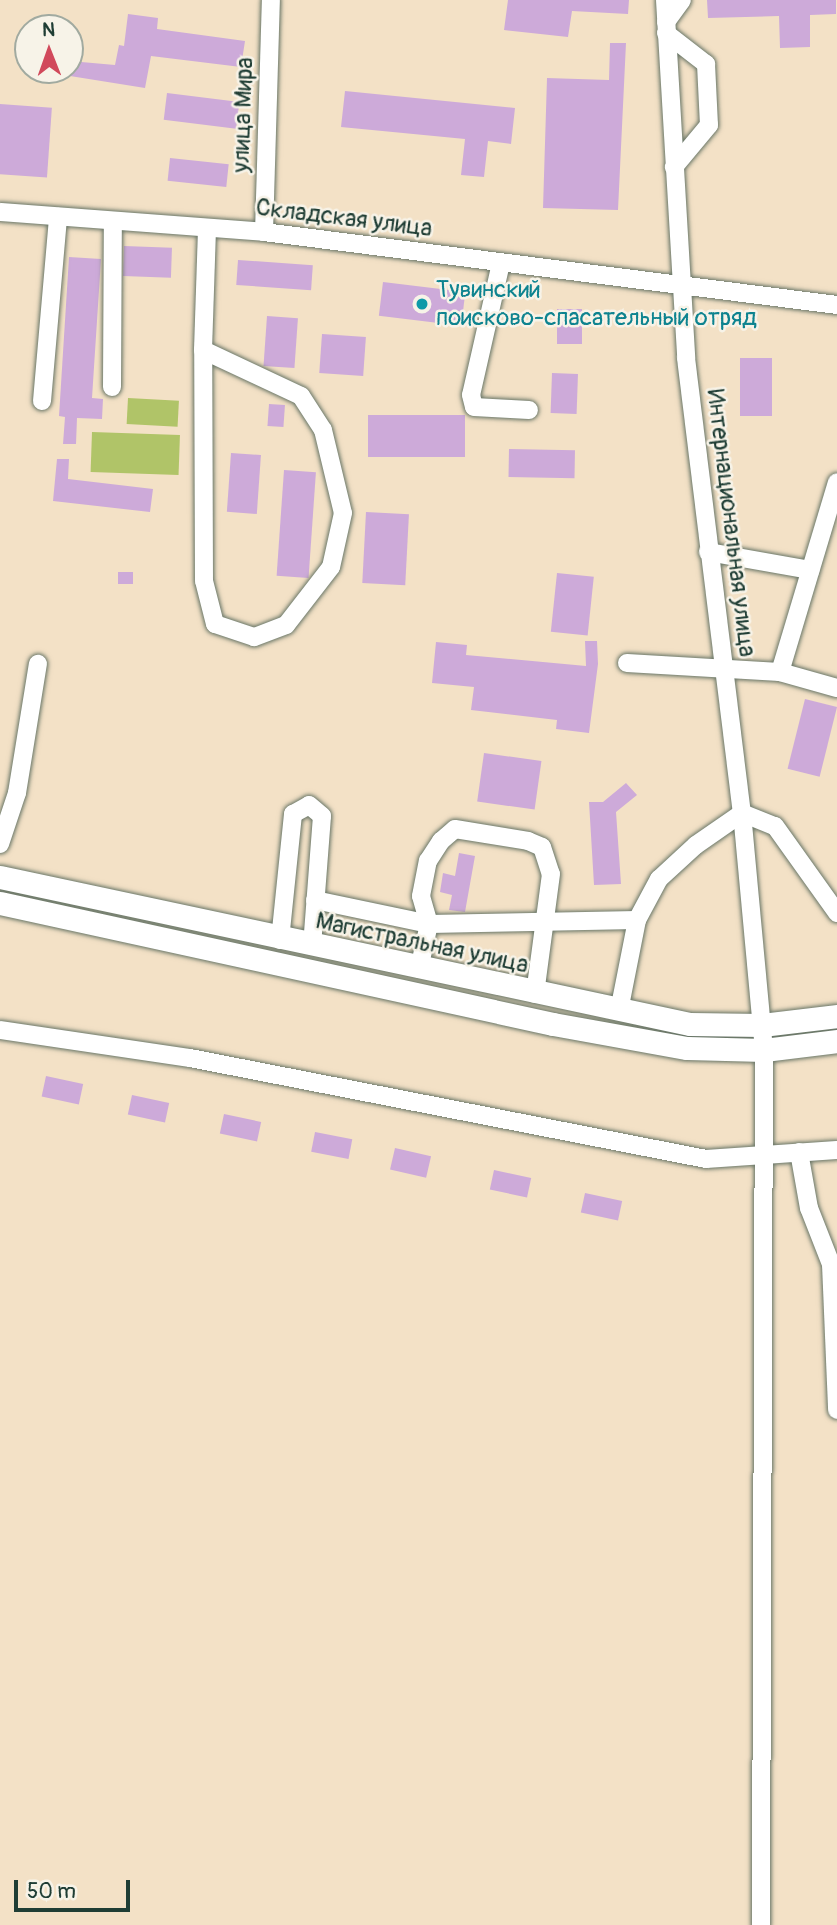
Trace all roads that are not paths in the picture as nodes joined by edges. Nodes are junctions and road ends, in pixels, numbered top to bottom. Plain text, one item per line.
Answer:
1 (271, 0) edge
2 (665, 0) edge
3 (682, 0) edge
4 (666, 27) junction
5 (674, 167) junction
6 (0, 212) edge
7 (58, 217) junction
8 (113, 221) junction
9 (207, 228) junction
10 (264, 232) junction
11 (501, 262) junction
12 (680, 286) junction
13 (837, 305) edge
14 (203, 350) junction
15 (112, 387) dead end
16 (43, 401) dead end
17 (529, 410) dead end
18 (837, 482) edge
19 (708, 552) junction
20 (810, 570) junction
21 (627, 663) dead end
22 (38, 664) dead end
23 (724, 670) junction
24 (780, 672) junction
25 (837, 688) edge
26 (742, 813) junction
27 (0, 844) edge
28 (0, 877) edge
29 (315, 900) junction
30 (0, 904) edge
31 (837, 913) edge
32 (637, 920) junction
33 (545, 922) junction
34 (429, 924) junction
35 (280, 940) junction
36 (312, 946) junction
37 (419, 969) junction
38 (536, 994) junction
39 (619, 1011) junction
40 (837, 1016) edge
41 (762, 1025) junction
42 (0, 1030) edge
43 (837, 1041) edge
44 (764, 1050) junction
45 (837, 1150) edge
46 (799, 1153) junction
47 (764, 1155) junction
48 (837, 1410) edge
49 (761, 1925) edge

1 - 10 street, улица Мира
2 - 4 street, Интернациональная улица
3 - 4 street
4 - 5 street, Интернациональная улица
4 - 5 street
5 - 12 street, Интернациональная улица
6 - 7 street, Складская улица
7 - 8 street, Складская улица
7 - 16 street
8 - 9 street, Складская улица
8 - 15 street
9 - 10 street, Складская улица
9 - 14 street
10 - 11 street, Складская улица
11 - 12 street, Складская улица
11 - 17 street
12 - 13 street, Складская улица
12 - 19 street, Интернациональная улица
14 - 14 street
18 - 20 street
19 - 20 street
19 - 23 street, Интернациональная улица
20 - 24 street
21 - 23 street
22 - 27 street
23 - 24 street
23 - 26 street, Интернациональная улица
24 - 25 street
26 - 31 street
26 - 32 street
26 - 41 street, Интернациональная улица
28 - 35 main road, Магистральная улица
29 - 34 street
29 - 35 street
29 - 36 street
30 - 44 main road, Магистральная улица
32 - 33 street
32 - 39 street
33 - 34 street
33 - 34 street
33 - 38 street
34 - 37 street
35 - 36 main road, Магистральная улица
36 - 37 main road, Магистральная улица
37 - 38 main road, Магистральная улица
38 - 39 main road, Магистральная улица
39 - 41 main road, Магистральная улица
40 - 41 main road, Магистральная улица
41 - 44 street, Интернациональная улица
42 - 47 street
43 - 44 main road, Магистральная улица
44 - 47 street, Интернациональная улица
45 - 46 street
46 - 47 street
46 - 48 street
47 - 49 street, Интернациональная улица

